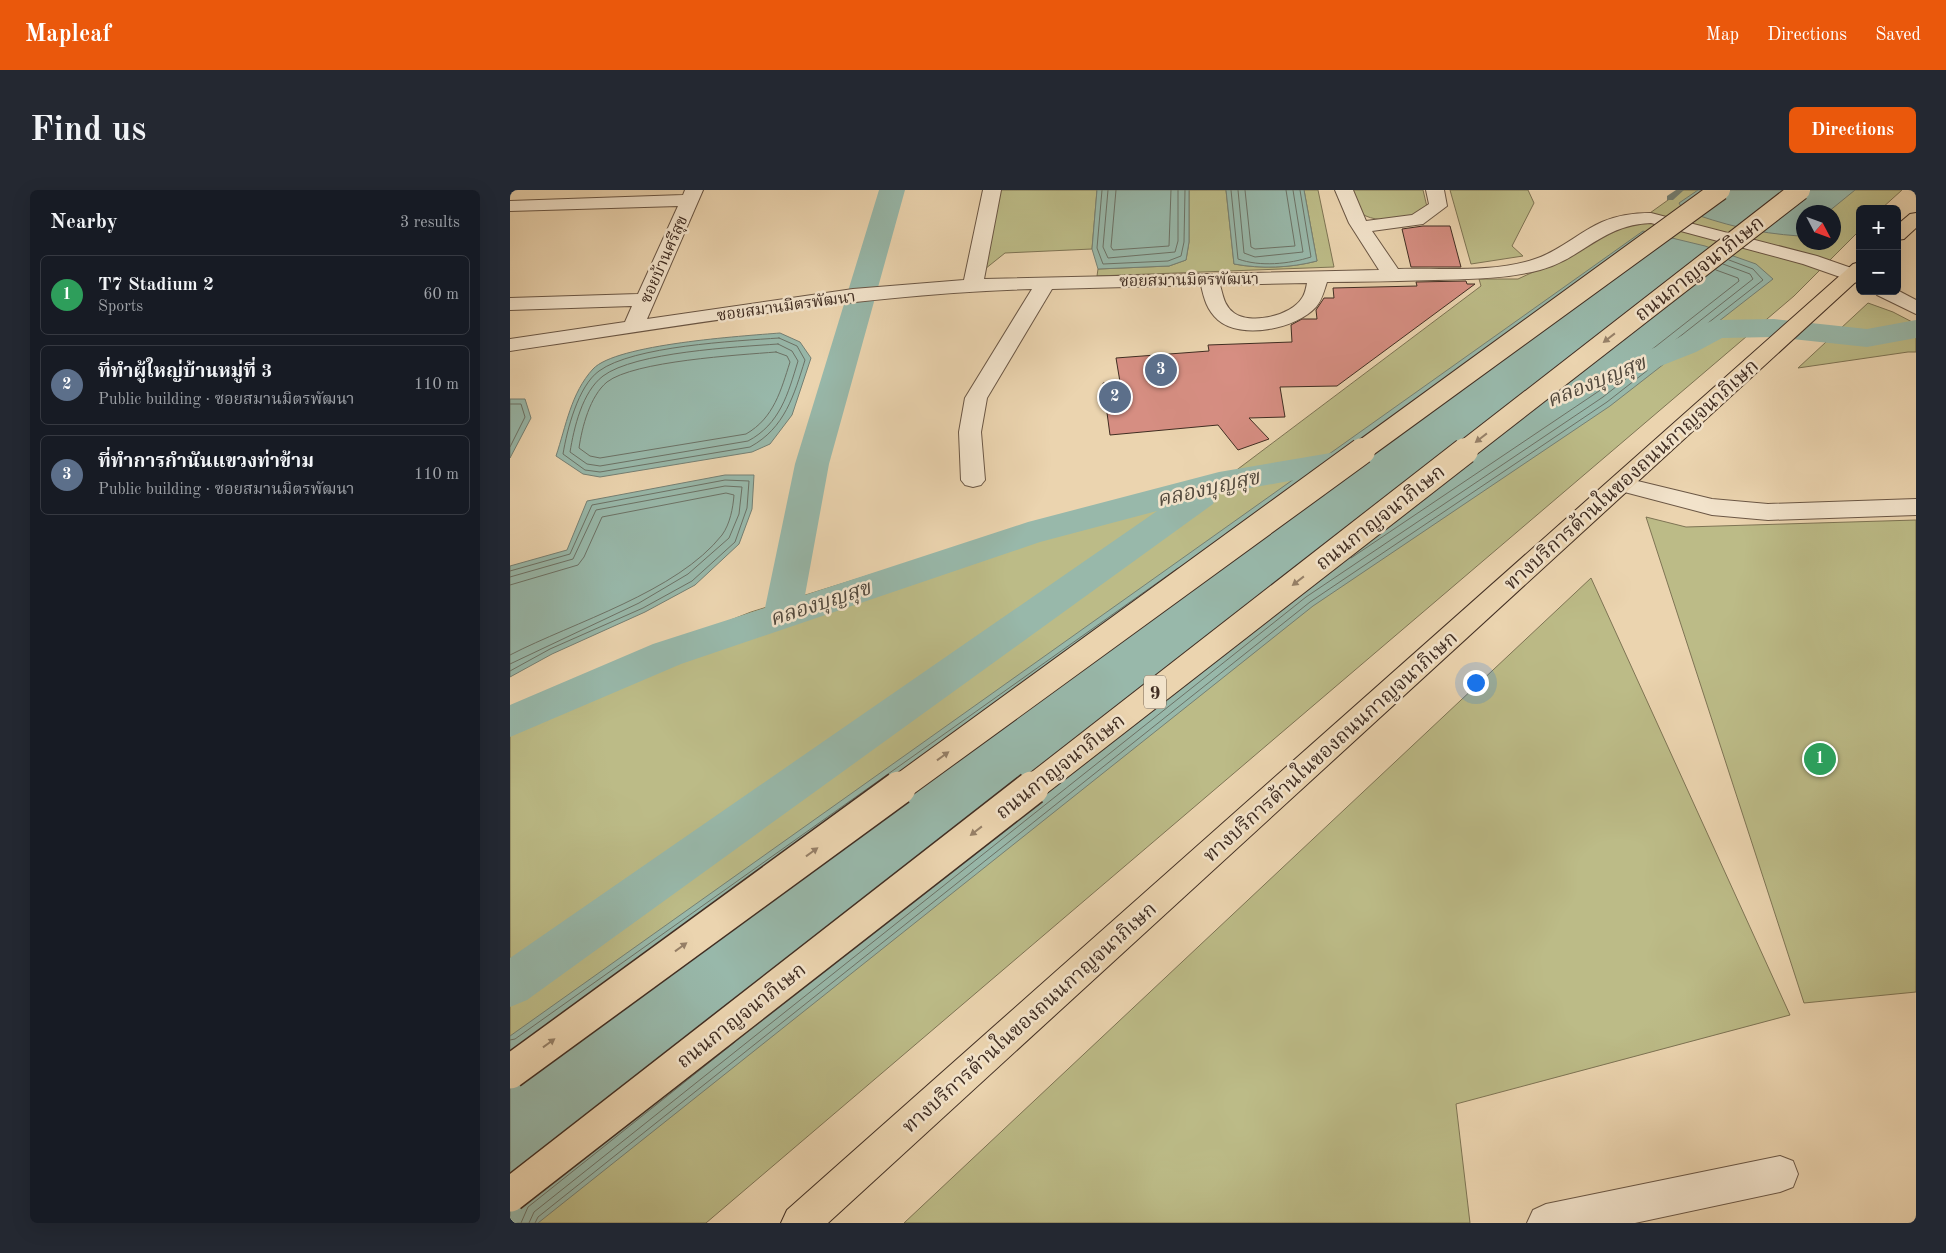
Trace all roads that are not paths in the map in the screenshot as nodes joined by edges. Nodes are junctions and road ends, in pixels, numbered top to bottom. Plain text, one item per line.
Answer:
1 (992, 190) edge
2 (1344, 190) edge
3 (1435, 190) edge
4 (1720, 190) edge
5 (1800, 190) edge
6 (692, 195) edge
7 (510, 206) edge
8 (1916, 218) edge
9 (1361, 227) junction
10 (1901, 231) edge
11 (1392, 274) junction
12 (1856, 274) edge
13 (1856, 275) edge
14 (1318, 276) junction
15 (1208, 279) junction
16 (1046, 283) junction
17 (973, 285) junction
18 (1892, 295) edge
19 (645, 300) junction
20 (510, 304) edge
21 (1916, 308) edge
22 (633, 327) junction
23 (510, 345) edge
24 (973, 480) dead end
25 (1620, 484) junction
26 (1916, 507) edge
27 (510, 1072) edge
28 (1780, 1174) dead end
29 (510, 1195) edge
30 (800, 1223) edge
31 (1546, 1223) edge

1 - 17 street
2 - 9 street
3 - 9 street
27 -> 4 main road, bridge
5 -> 29 main road, ถนนกาญจนาภิเษก / 9, bridge
6 - 7 street
6 - 19 street, ซอยบ้านศรีสุข
8 - 10 main road
9 - 11 street
11 - 12 street, ซอยสมานมิตรพัฒนา
11 - 14 street, ซอยสมานมิตรพัฒนา
13 - 25 main road, ทางบริการด้านในของถนนกาญจนาภิเษก
14 - 15 street, ซอยสมานมิตรพัฒนา
14 - 15 street
15 - 16 street, ซอยสมานมิตรพัฒนา
16 - 17 street, ซอยสมานมิตรพัฒนา
16 - 24 street
17 - 22 street, ซอยสมานมิตรพัฒนา
18 - 21 street
19 - 20 street
19 - 22 street, ซอยบ้านศรีสุข
22 - 23 street, ซอยสมานมิตรพัฒนา
25 - 26 street
25 - 30 main road, ทางบริการด้านในของถนนกาญจนาภิเษก
28 - 31 street

